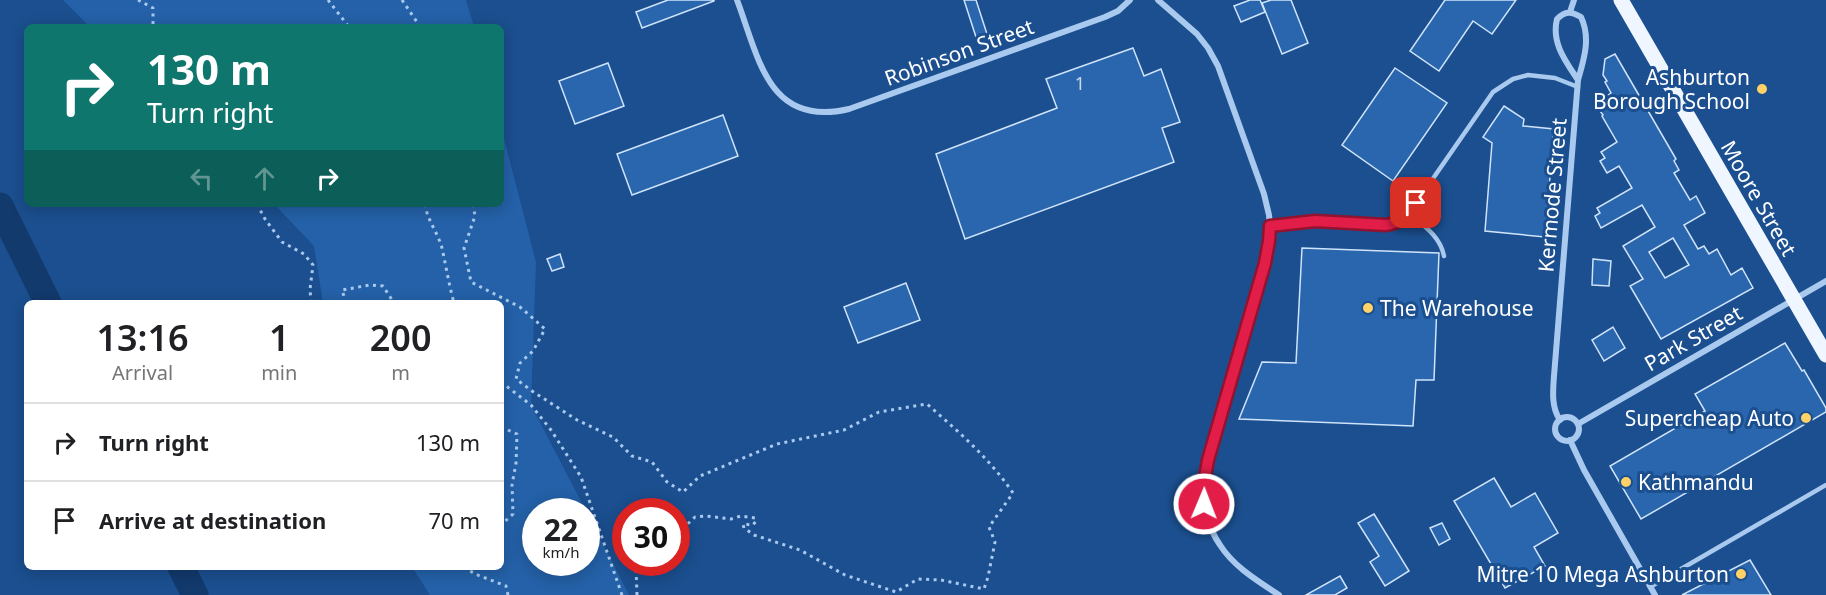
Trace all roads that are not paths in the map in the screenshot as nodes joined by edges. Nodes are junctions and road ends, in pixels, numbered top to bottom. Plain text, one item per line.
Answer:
1 (737, 0) edge
2 (1130, 0) edge
3 (1158, 0) edge
4 (1574, 0) edge
5 (1621, 0) edge
6 (1570, 12) junction
7 (1578, 83) junction
8 (1408, 213) junction
9 (1270, 226) junction
10 (1444, 256) dead end
11 (1826, 281) edge
12 (1794, 300) junction
13 (1826, 355) edge
14 (1560, 420) junction
15 (1578, 424) junction
16 (1570, 440) junction
17 (1826, 485) edge
18 (1650, 587) junction
19 (1279, 595) edge
20 (1654, 595) edge

1 - 2 street, Robinson Street
3 - 9 street
4 - 6 street
5 - 12 main road, Moore Street
6 - 7 street, Kermode Street
6 - 7 street
7 - 8 lane
7 - 14 street, Kermode Street
8 - 9 lane
8 - 10 lane
9 - 19 street
11 - 12 street, Park Street
12 - 13 main road, Moore Street
12 - 15 street, Park Street
14 - 15 street
14 - 16 street
15 - 16 street
16 - 18 street
17 - 18 lane
18 - 20 street

